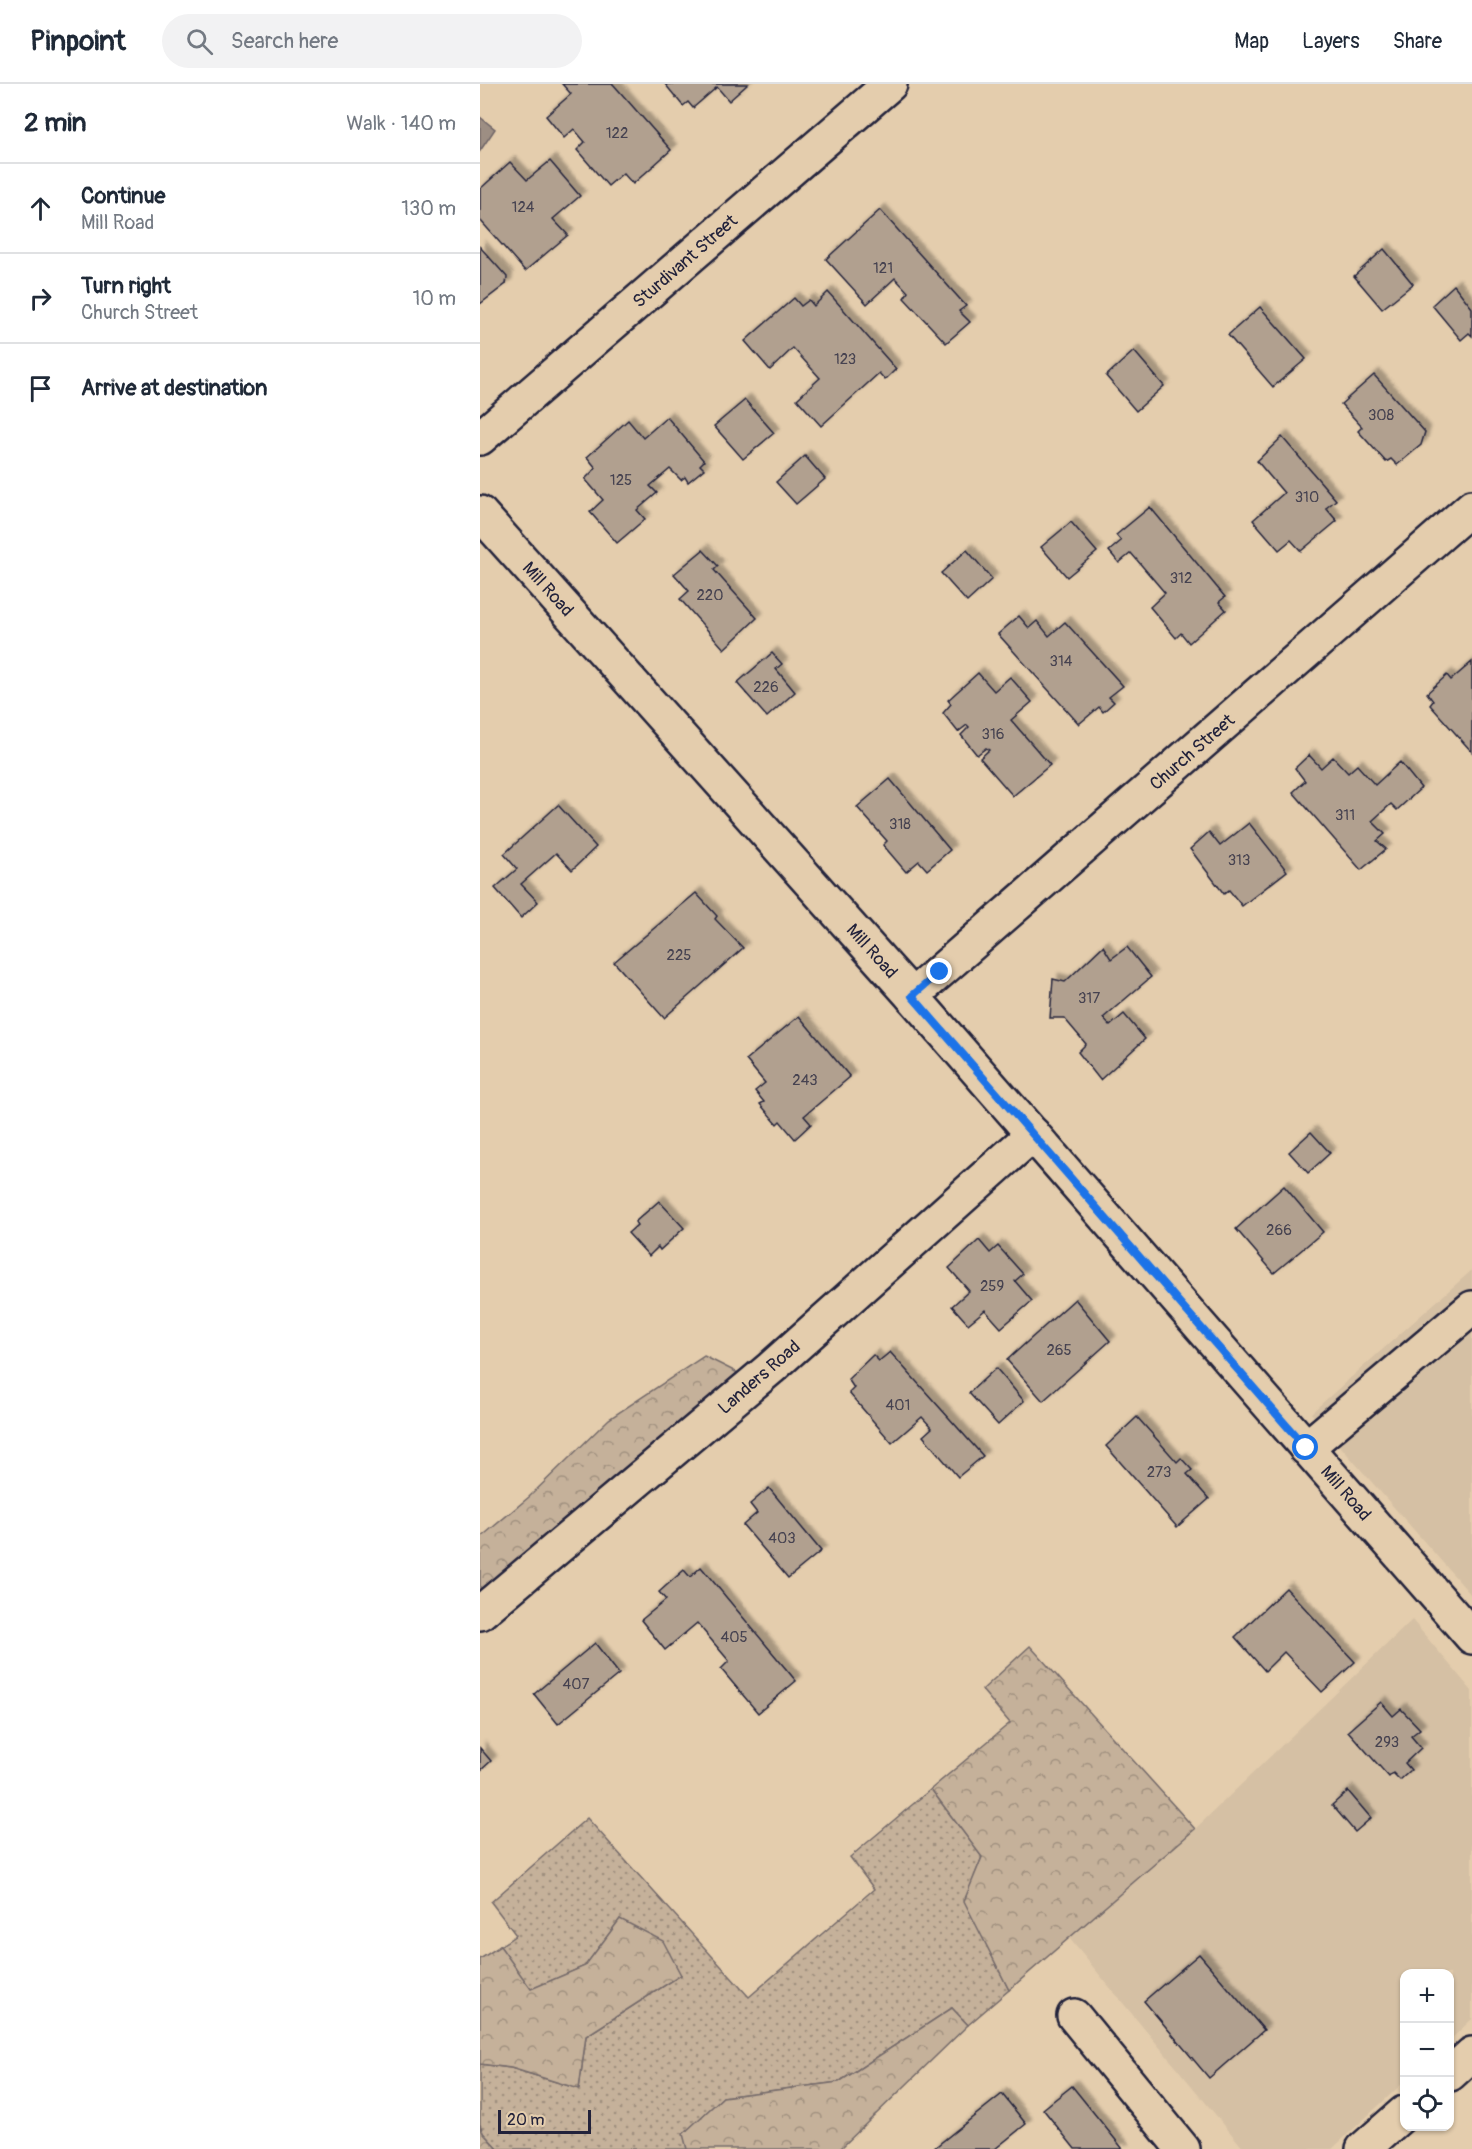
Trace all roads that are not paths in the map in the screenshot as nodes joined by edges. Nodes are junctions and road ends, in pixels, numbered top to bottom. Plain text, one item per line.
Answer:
1 (890, 84) edge
2 (480, 438) edge
3 (1472, 507) edge
4 (480, 513) edge
5 (912, 996) junction
6 (1033, 1134) junction
7 (1472, 1308) edge
8 (1306, 1448) junction
9 (480, 1612) edge
10 (1472, 1637) edge
11 (1074, 2016) dead end
12 (1472, 2054) edge
13 (1454, 2070) edge
14 (1400, 2117) edge
15 (1183, 2149) edge
16 (1363, 2149) edge

1 - 2 street, Sturdivant Street
3 - 5 street, Church Street
4 - 5 street, Mill Road
5 - 6 street, Mill Road
6 - 8 street, Mill Road
6 - 9 street, Landers Road
7 - 8 street
8 - 10 street, Mill Road
11 - 15 street
12 - 13 street
14 - 16 street

